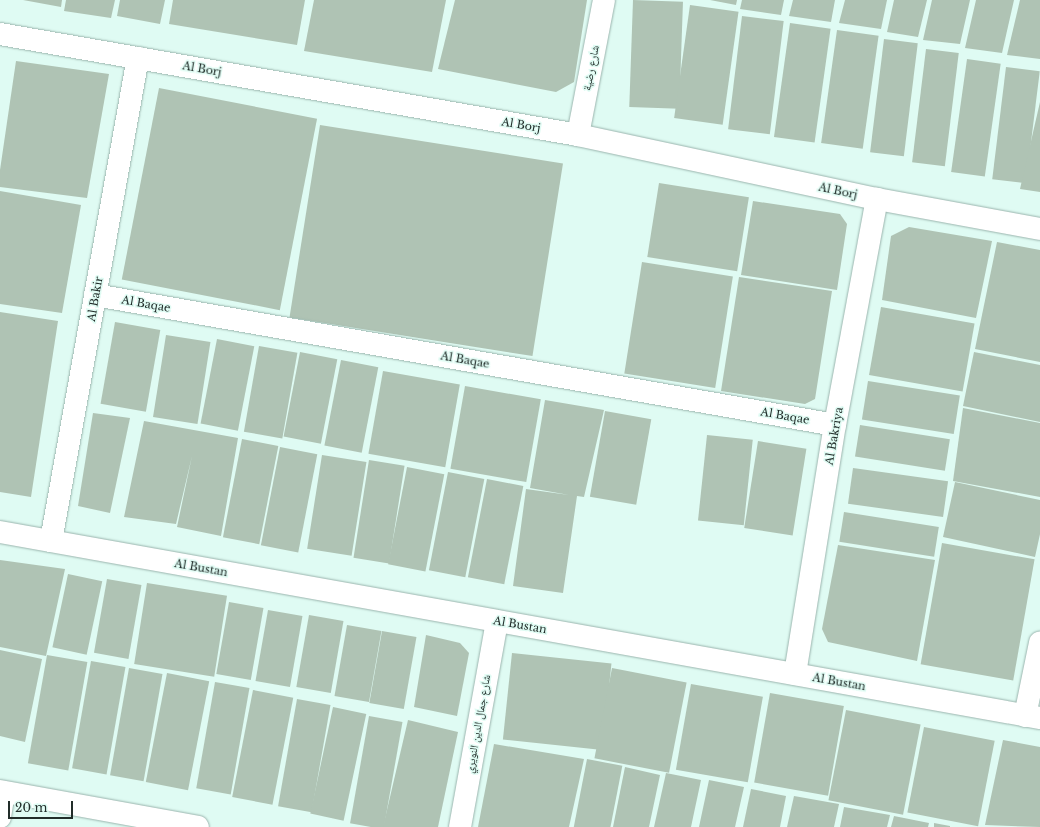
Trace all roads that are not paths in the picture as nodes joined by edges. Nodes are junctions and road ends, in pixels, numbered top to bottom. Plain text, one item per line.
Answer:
1 (604, 0) edge
2 (0, 34) edge
3 (138, 58) junction
4 (578, 135) junction
5 (877, 199) junction
6 (1040, 229) edge
7 (96, 295) junction
8 (835, 425) junction
9 (0, 532) edge
10 (51, 541) junction
11 (497, 621) junction
12 (1040, 643) edge
13 (795, 674) junction
14 (1032, 717) edge
15 (2, 791) edge
16 (0, 817) edge
17 (198, 827) edge
18 (460, 827) edge

1 - 4 street, شارع رضية
2 - 3 street, Al Borj
3 - 4 street, Al Borj
3 - 7 street, Al Bakir
4 - 5 street, Al Borj
5 - 6 street, Al Borj
5 - 8 street, Al Bakriya
7 - 8 street, Al Baqae
7 - 10 street, Al Bakir
8 - 13 street, Al Bakriya
9 - 10 street, Al Bustan
10 - 11 street, Al Bustan
11 - 13 street, Al Bustan
11 - 18 street, شارع جمال الدين النويري
12 - 14 street
13 - 14 street, Al Bustan
15 - 16 street
15 - 17 street

